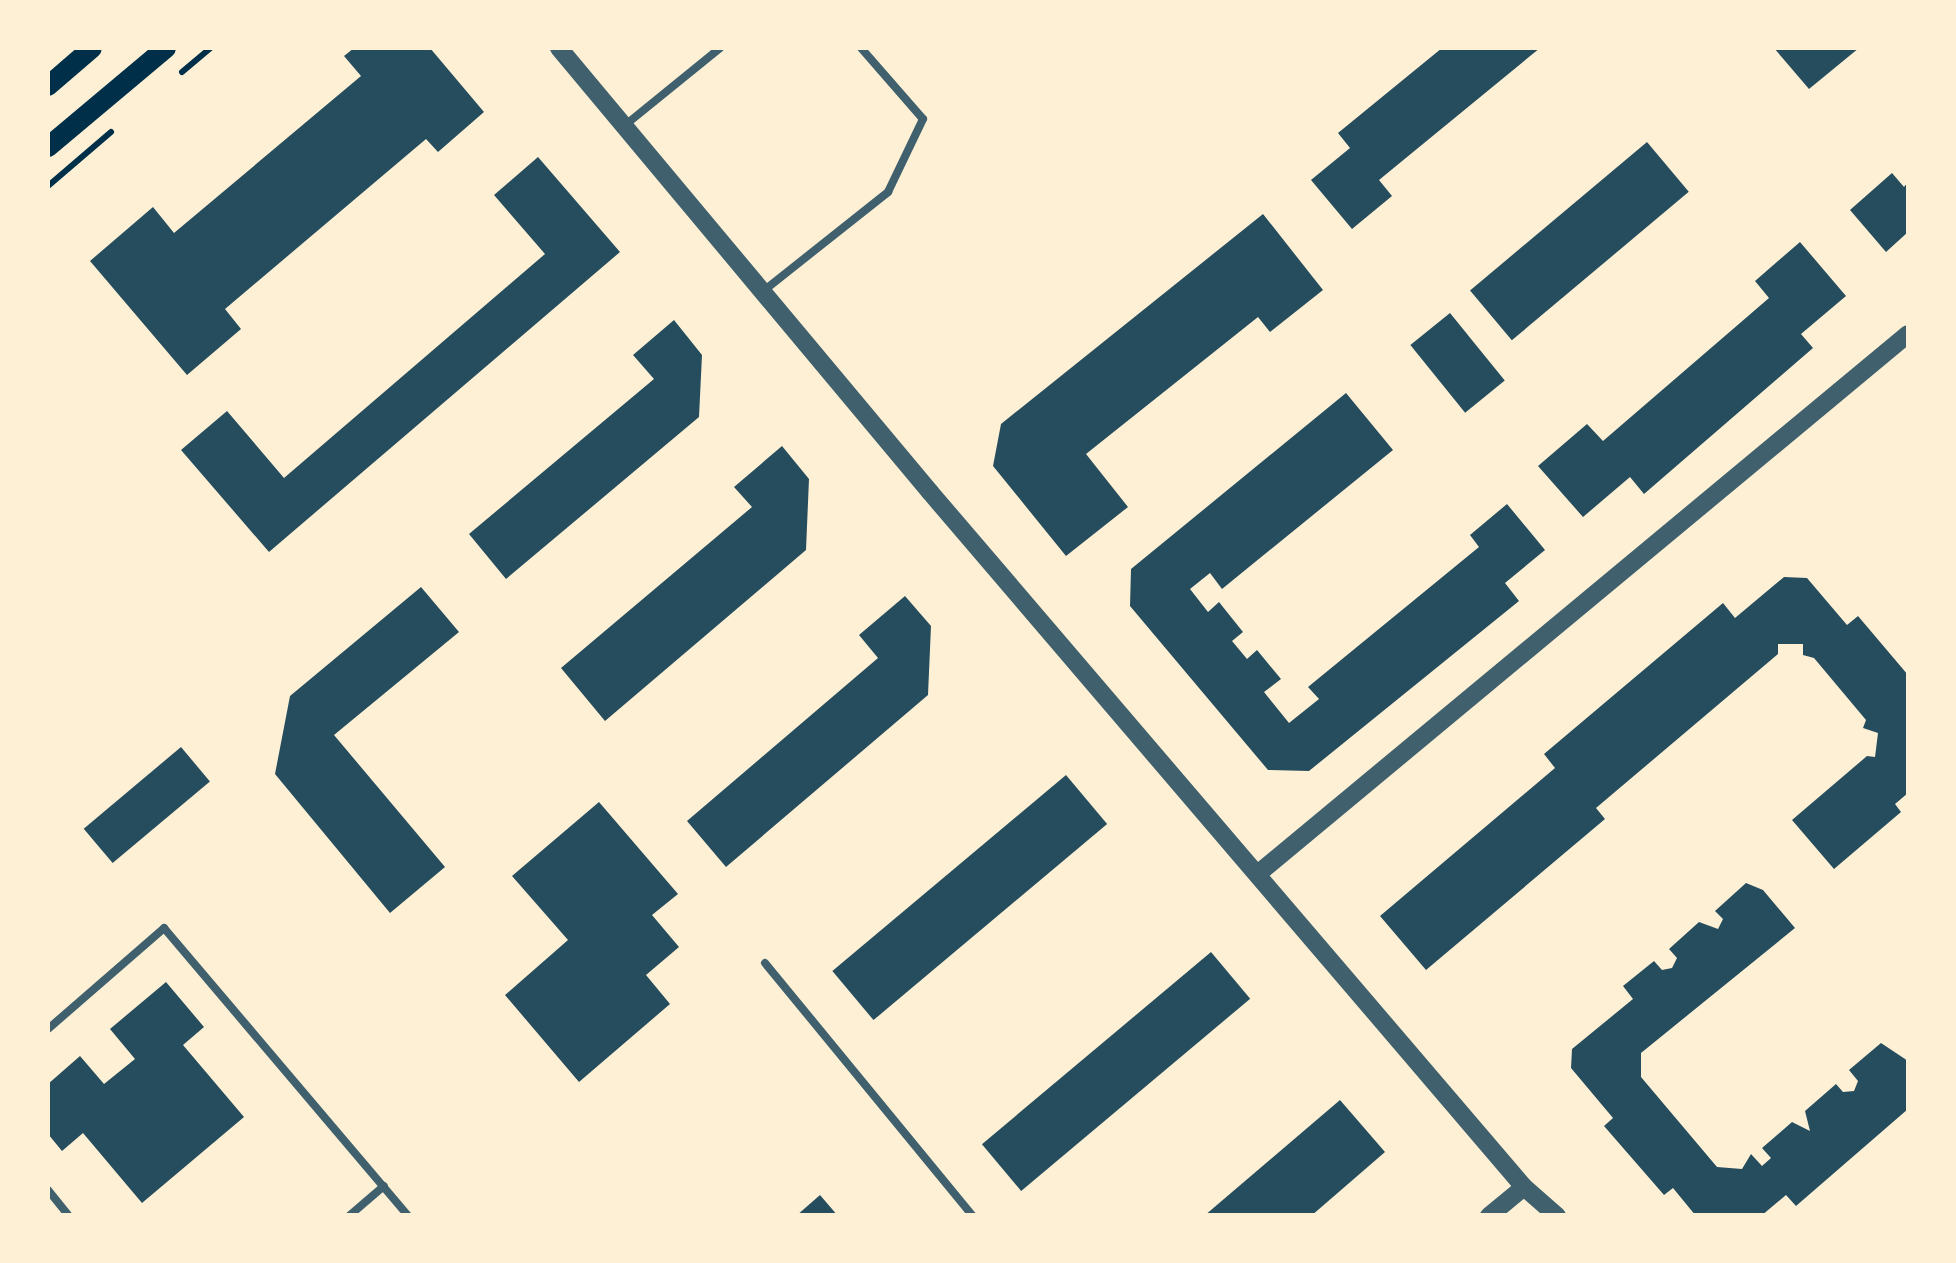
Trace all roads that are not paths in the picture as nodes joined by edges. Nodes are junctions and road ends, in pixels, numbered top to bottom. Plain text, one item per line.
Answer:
1 (92, 48) edge
2 (166, 48) edge
3 (559, 48) edge
4 (720, 48) edge
5 (861, 48) edge
6 (48, 86) edge
7 (624, 126) junction
8 (48, 147) edge
9 (762, 292) junction
10 (1908, 334) edge
11 (1260, 872) junction
12 (765, 963) dead end
13 (48, 1029) edge
14 (384, 1186) junction
15 (1524, 1187) junction
16 (48, 1190) edge
17 (69, 1216) edge
18 (349, 1216) edge
19 (408, 1216) edge
20 (973, 1216) edge
21 (1489, 1216) edge
22 (1557, 1216) edge

1 - 6 main road
2 - 8 main road
3 - 7 street
4 - 7 lane
5 - 9 lane
7 - 9 street
9 - 11 street
10 - 11 street
11 - 15 street
12 - 20 lane
13 - 14 lane
14 - 18 lane
14 - 19 lane
15 - 21 street
15 - 22 street
16 - 17 lane

